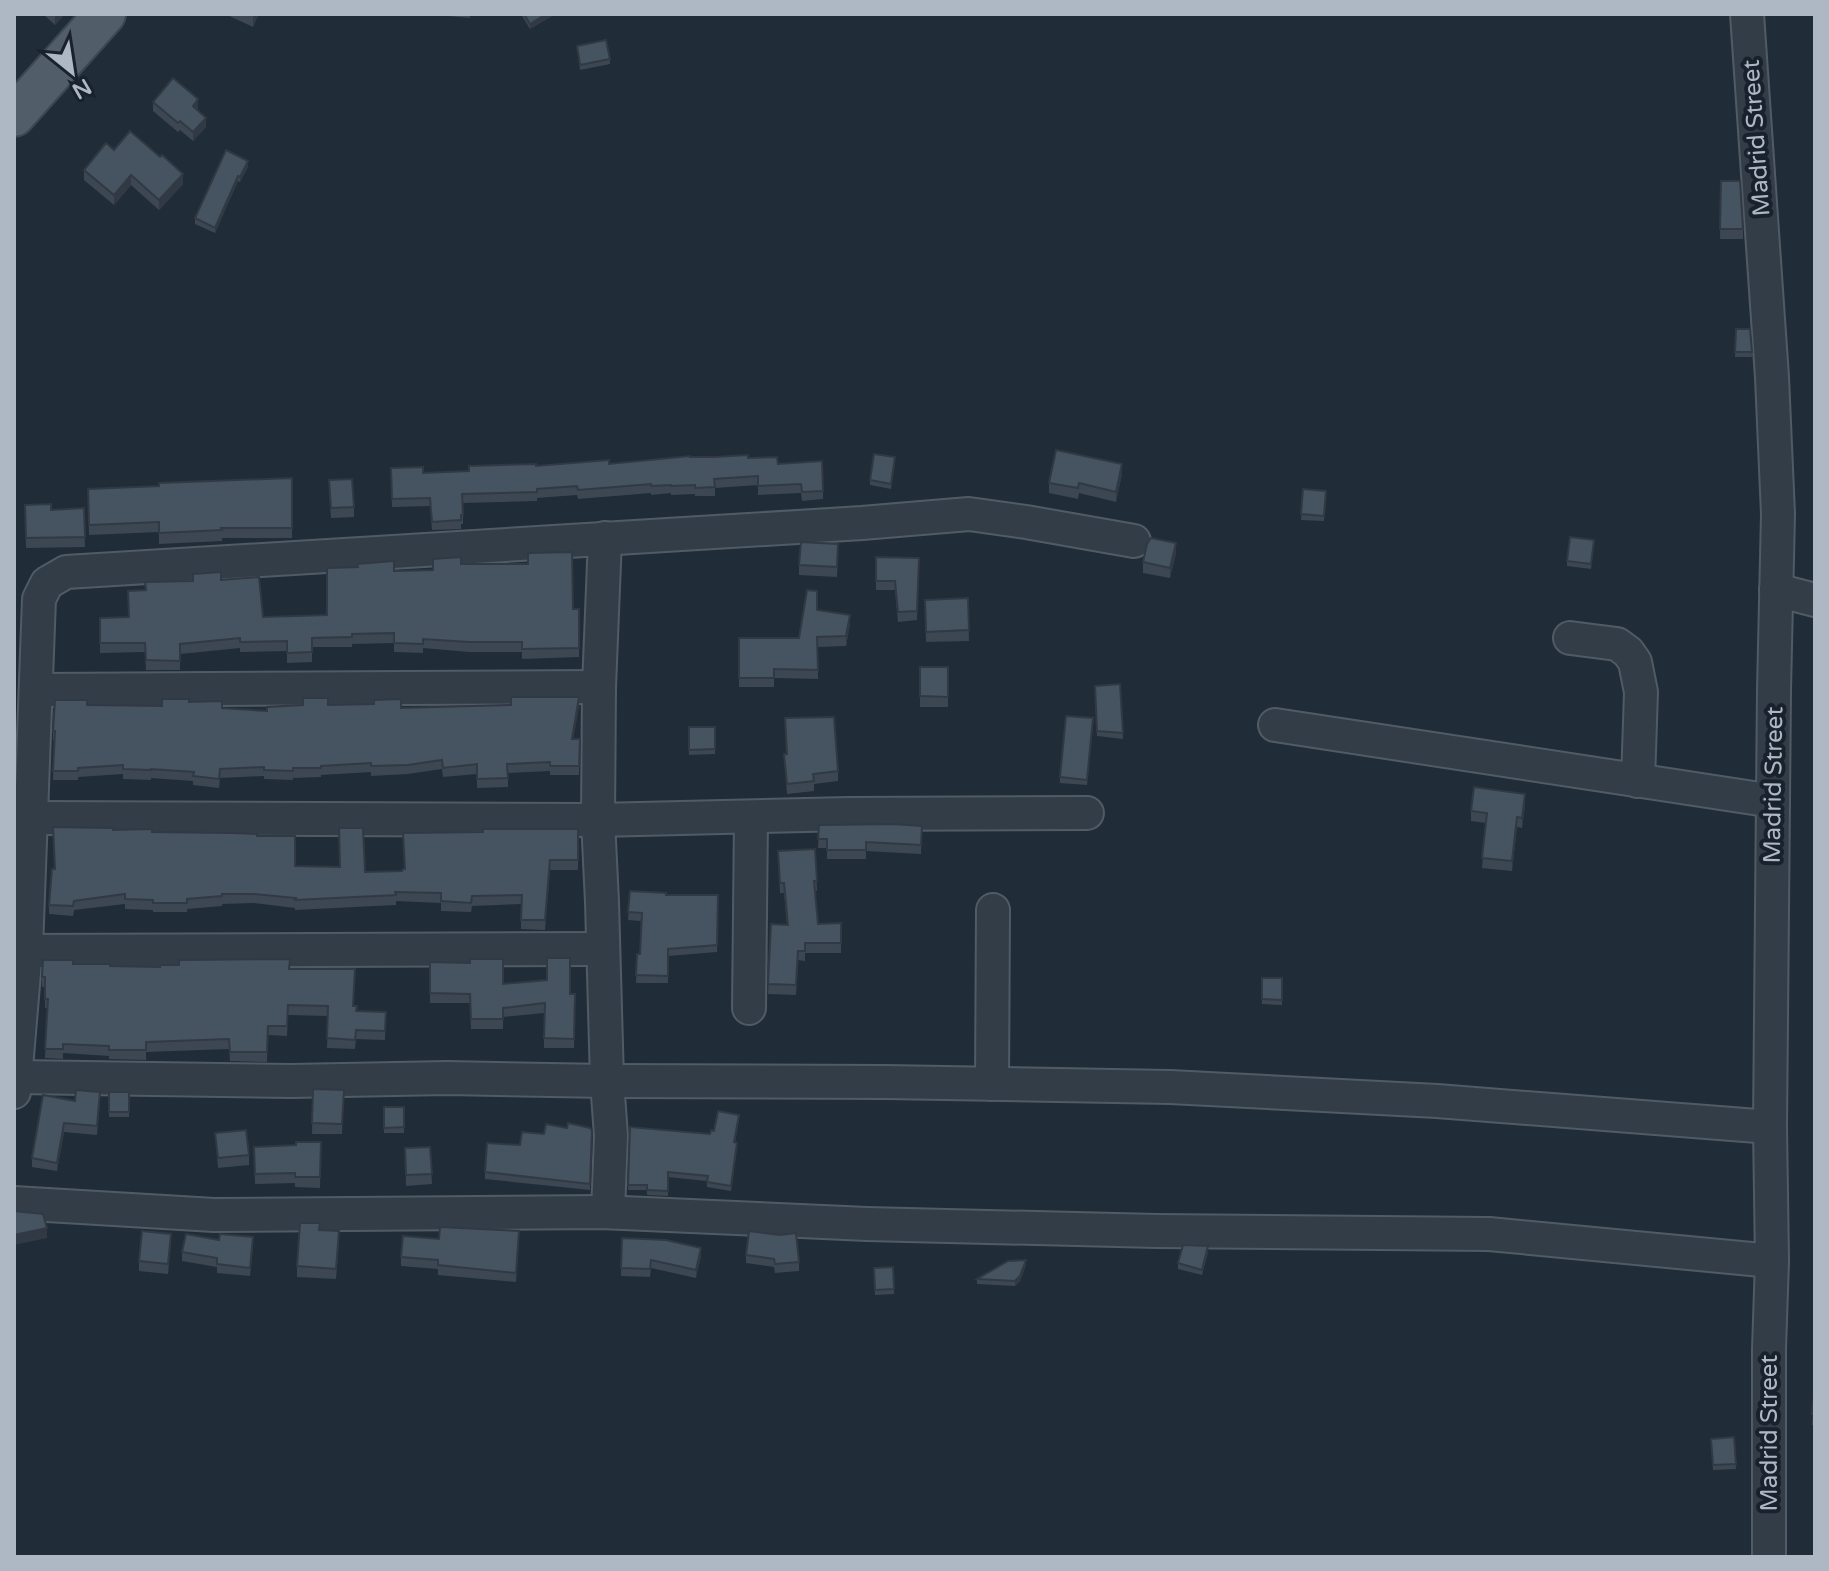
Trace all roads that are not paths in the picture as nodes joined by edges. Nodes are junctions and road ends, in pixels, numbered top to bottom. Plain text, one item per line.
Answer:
1 (105, 14) edge
2 (1747, 14) edge
3 (14, 116) edge
4 (605, 538) junction
5 (1134, 541) dead end
6 (1776, 590) junction
7 (1815, 600) edge
8 (1570, 638) dead end
9 (599, 687) junction
10 (36, 690) junction
11 (1275, 725) dead end
12 (1638, 781) junction
13 (1773, 801) junction
14 (1087, 813) dead end
15 (31, 818) junction
16 (751, 818) junction
17 (598, 820) junction
18 (993, 910) dead end
19 (603, 949) junction
20 (20, 950) edge
21 (749, 1008) dead end
22 (607, 1081) junction
23 (15, 1084) edge
24 (992, 1084) junction
25 (1770, 1127) junction
26 (14, 1203) edge
27 (608, 1212) junction
28 (1772, 1261) junction
29 (1769, 1557) edge

1 - 3 main road
2 - 6 street, Madrid Street
4 - 5 street
4 - 9 street
4 - 10 street
6 - 7 street
6 - 13 street, Madrid Street
8 - 12 street
9 - 10 street
9 - 17 street
10 - 15 street
11 - 12 street
12 - 13 street
13 - 25 street, Madrid Street
14 - 16 street
15 - 17 street
15 - 20 street
16 - 17 street
16 - 21 street
17 - 19 street
18 - 24 street
19 - 20 street
19 - 22 street
20 - 23 street
22 - 23 street
22 - 24 street
22 - 27 street
24 - 25 street
25 - 28 street, Madrid Street
26 - 27 street
27 - 28 street
28 - 29 street, Madrid Street

